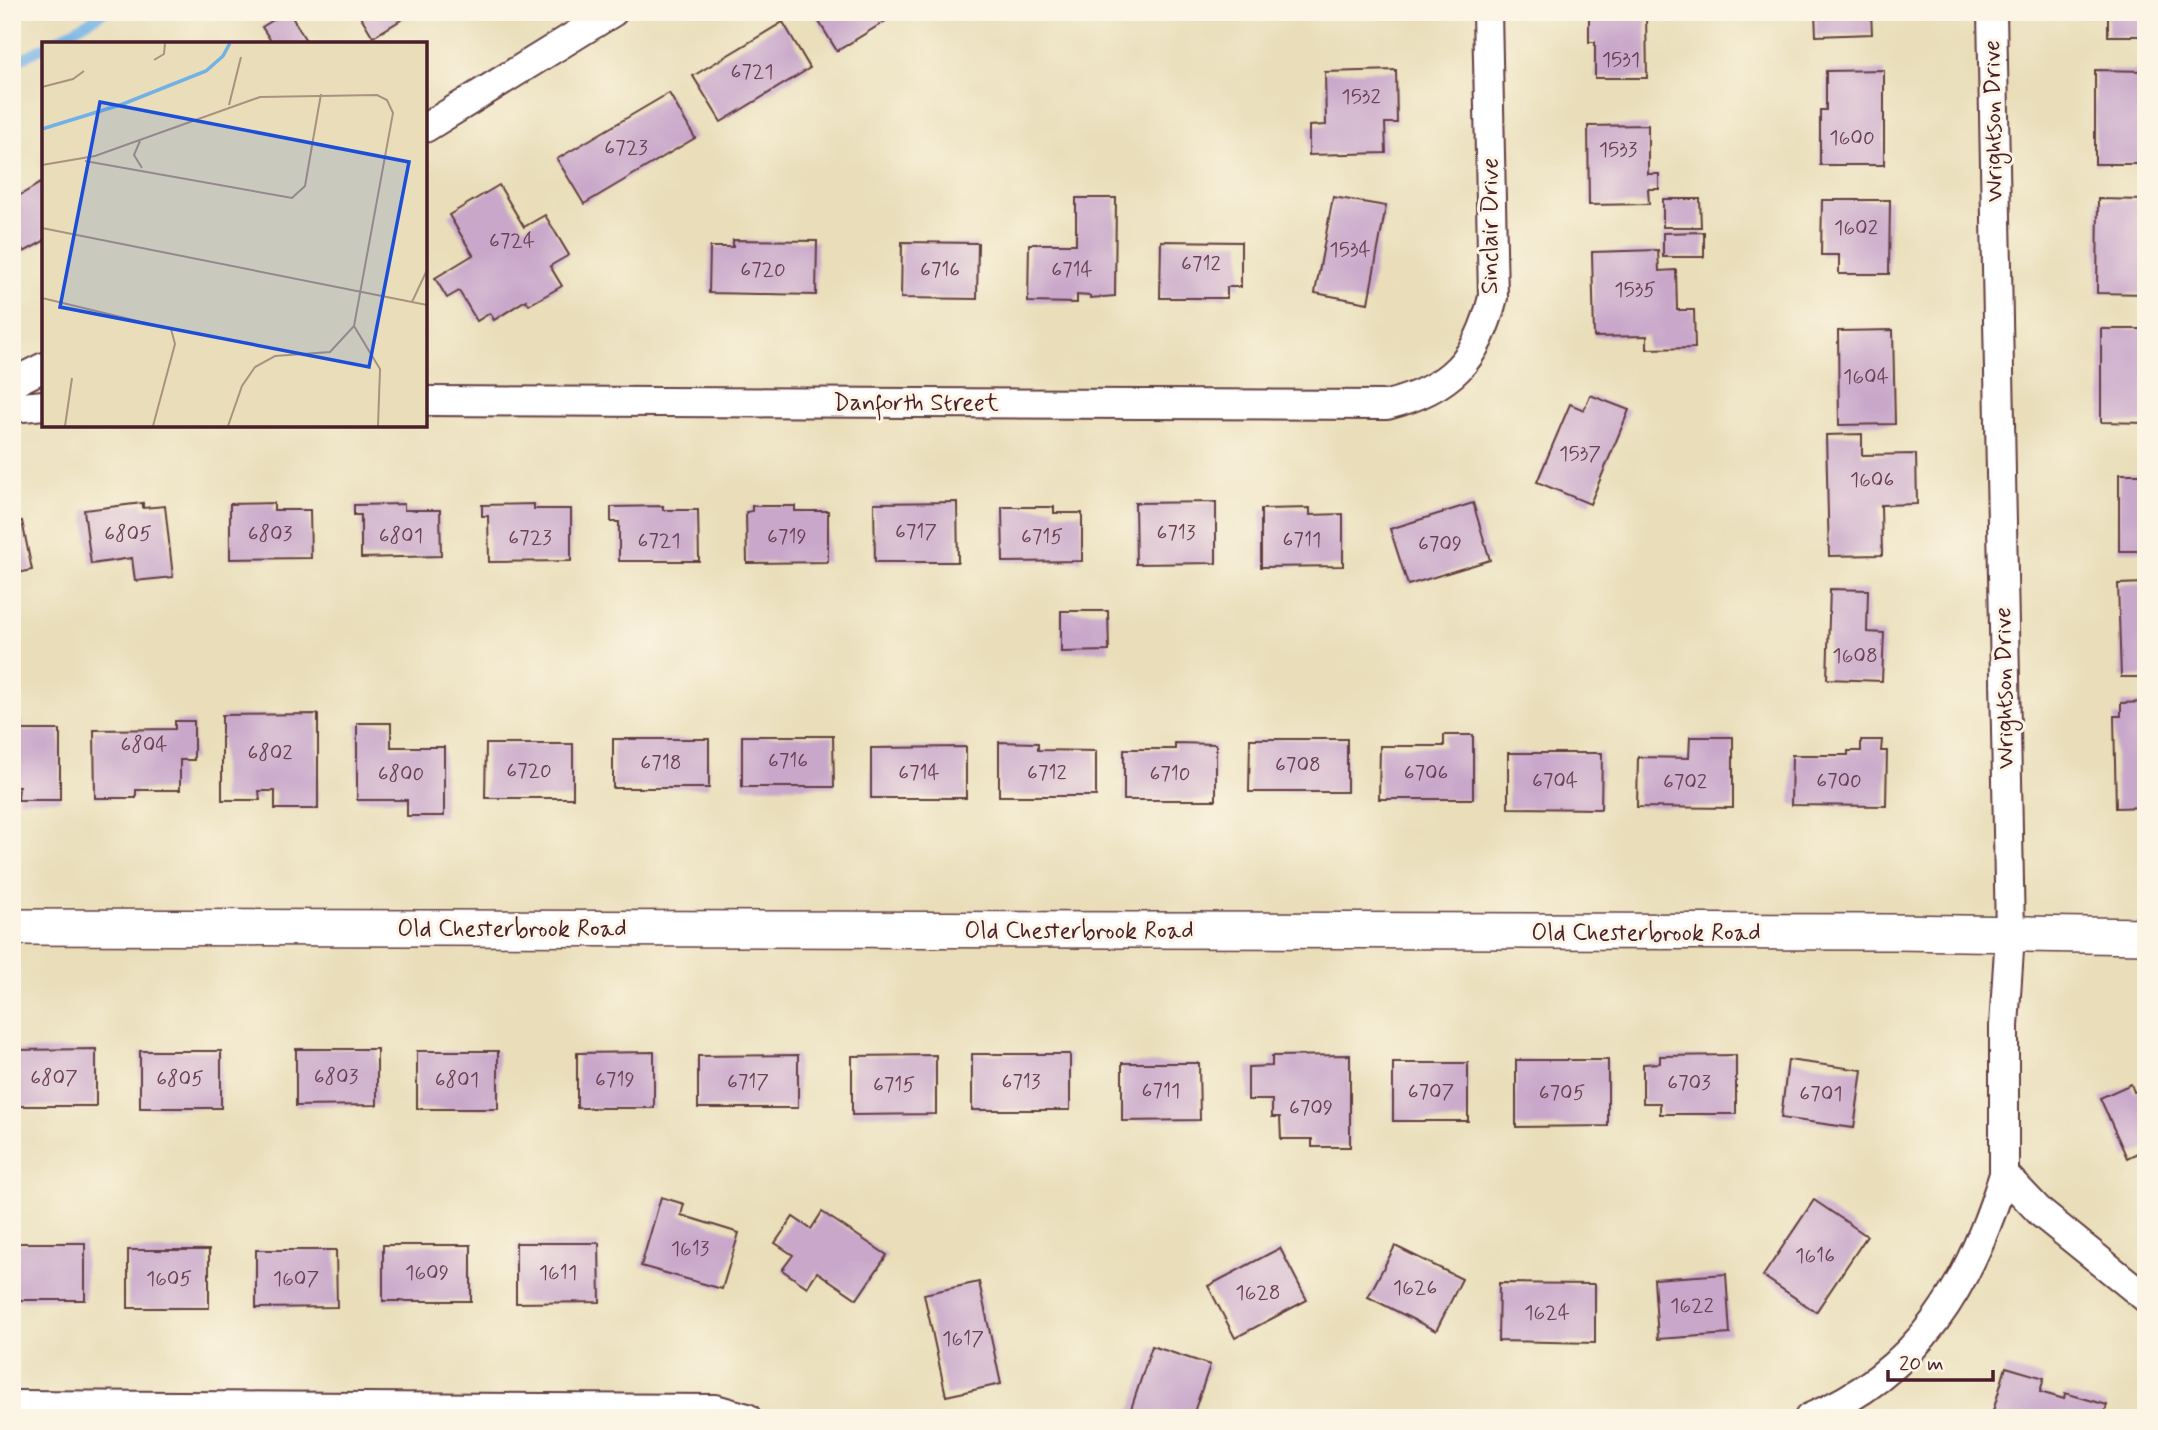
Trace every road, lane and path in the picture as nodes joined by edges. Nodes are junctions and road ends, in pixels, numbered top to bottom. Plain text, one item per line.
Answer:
1 (613, 12) edge
2 (1487, 12) edge
3 (1992, 12) edge
4 (427, 127) edge
5 (42, 368) edge
6 (12, 383) edge
7 (1406, 400) joint
8 (427, 401) edge
9 (42, 405) edge
10 (12, 408) edge
11 (12, 927) edge
12 (2010, 934) junction
13 (2146, 936) edge
14 (2004, 1174) junction
15 (2146, 1298) edge
16 (12, 1405) edge
17 (747, 1418) edge
18 (1809, 1418) edge

1 - 4 street
2 - 7 street, Sinclair Drive
3 - 12 street, Wrightson Drive
5 - 6 street
7 - 8 street, Danforth Street
9 - 10 street
11 - 12 street, Old Chesterbrook Road
12 - 13 street, Old Chesterbrook Road
12 - 14 street, Wrightson Drive
14 - 15 street
14 - 18 street, Wrightson Drive
16 - 17 street

